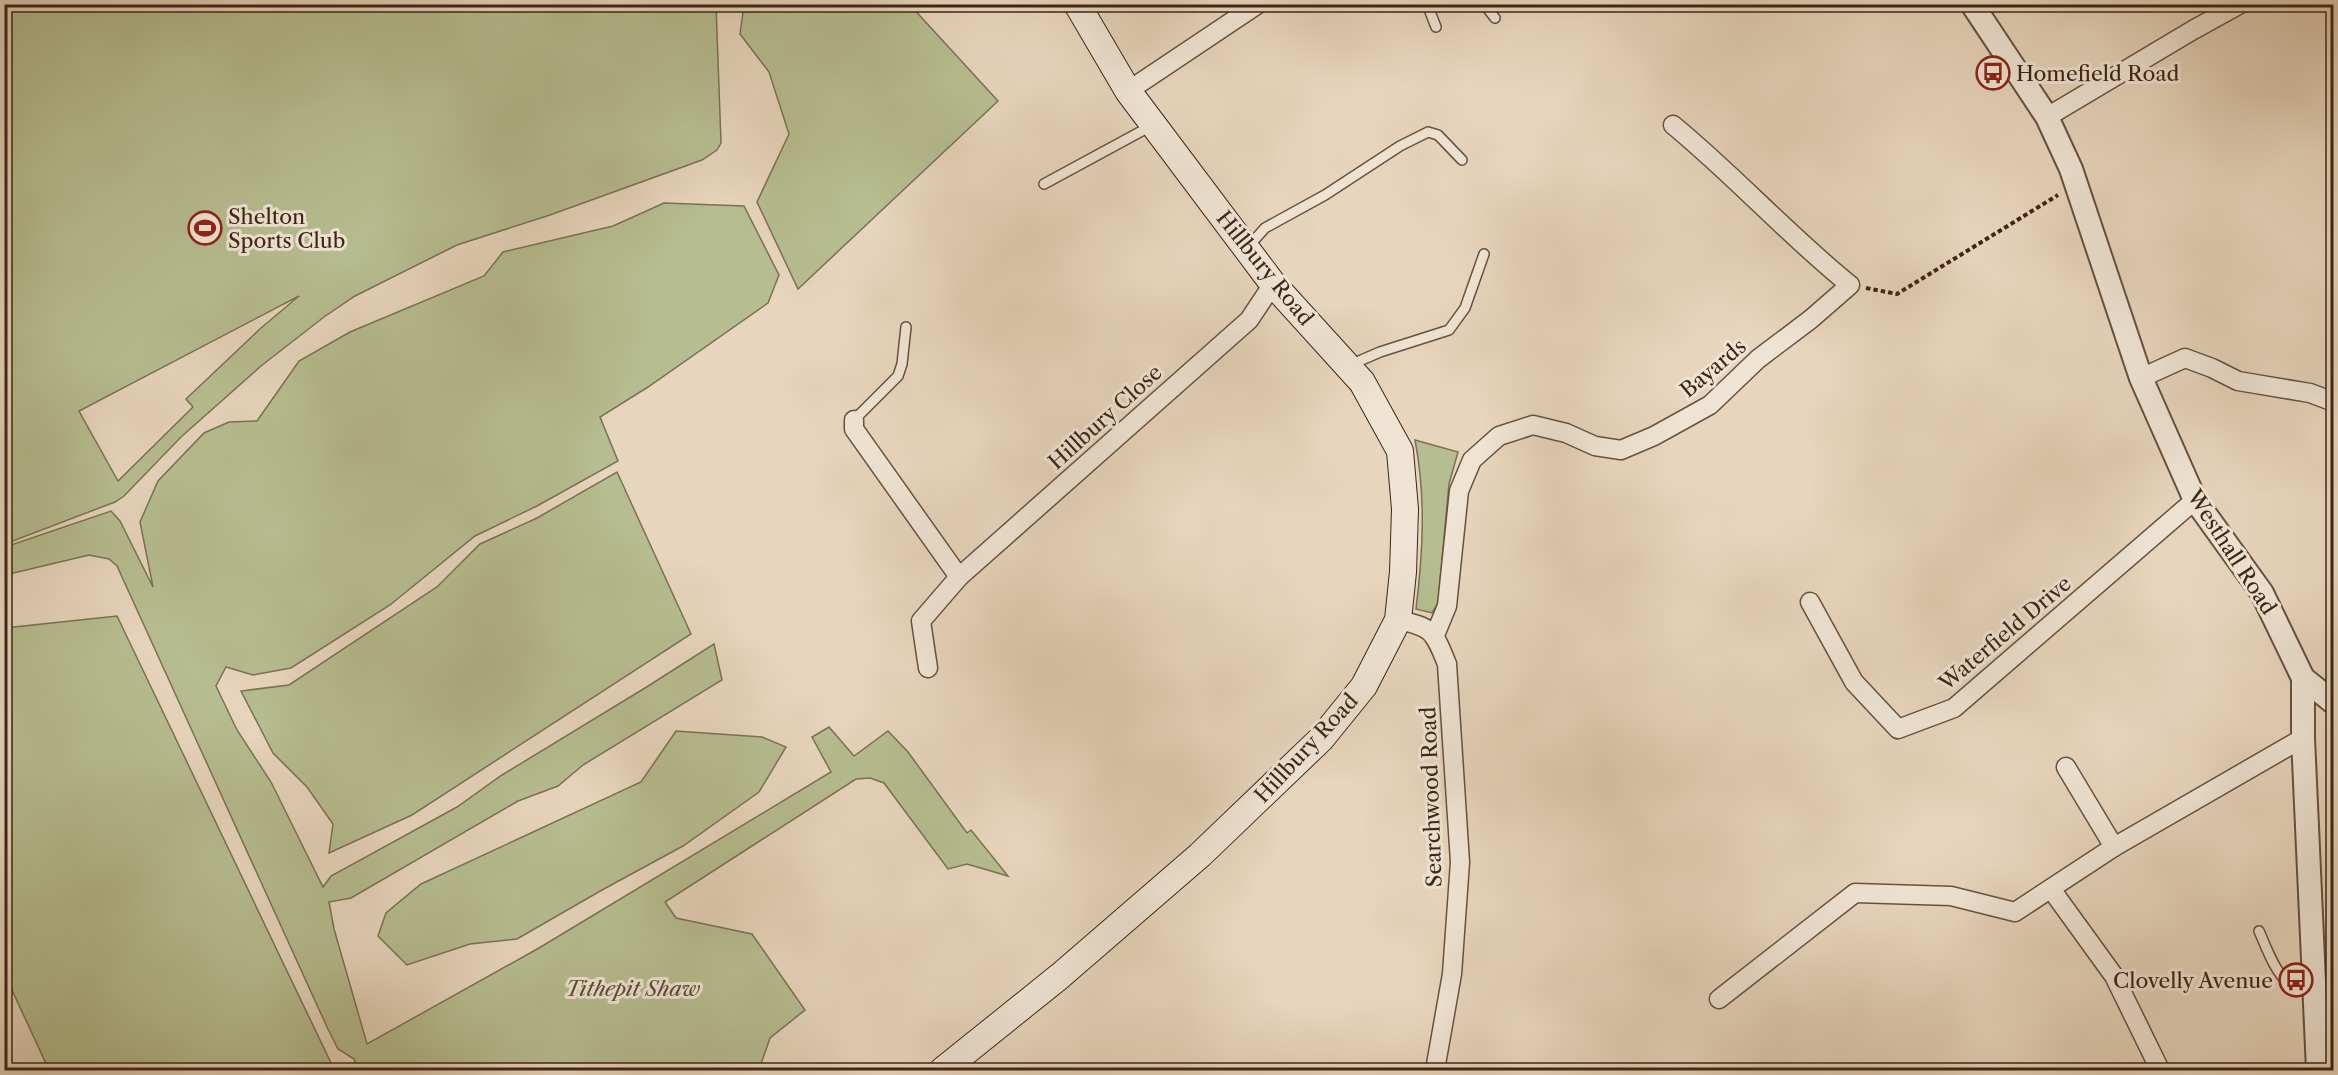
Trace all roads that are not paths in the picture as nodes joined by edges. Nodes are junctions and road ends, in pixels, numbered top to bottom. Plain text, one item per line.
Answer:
1 (1077, 4) edge
2 (1258, 4) edge
3 (1427, 4) edge
4 (1484, 4) edge
5 (1972, 4) edge
6 (2240, 4) edge
7 (1495, 18) dead end
8 (1436, 27) dead end
9 (1128, 91) junction
10 (2047, 117) junction
11 (1154, 125) junction
12 (1673, 125) dead end
13 (1462, 160) dead end
14 (1044, 184) dead end
15 (1246, 249) junction
16 (1484, 254) dead end
17 (1273, 284) junction
18 (906, 327) dead end
19 (1348, 366) junction
20 (2142, 378) junction
21 (2334, 402) edge
22 (854, 420) joint
23 (2195, 500) junction
24 (959, 577) junction
25 (1810, 602) dead end
26 (1398, 620) junction
27 (1435, 635) junction
28 (928, 668) dead end
29 (2302, 678) junction
30 (2331, 697) edge
31 (2303, 738) junction
32 (2066, 767) dead end
33 (2114, 847) junction
34 (2051, 889) junction
35 (2259, 931) dead end
36 (2315, 986) junction
37 (1719, 999) dead end
38 (943, 1071) edge
39 (1435, 1071) edge
40 (2160, 1071) edge
41 (2318, 1071) edge

1 - 9 main road, Hillbury Road
2 - 9 street
3 - 8 lane
4 - 7 lane
5 - 10 street, Westhall Road
6 - 10 street
9 - 11 main road, Hillbury Road
10 - 20 street, Westhall Road
11 - 14 lane
11 - 15 main road, Hillbury Road
12 - 27 street, Bayards
13 - 15 lane
15 - 17 main road, Hillbury Road
16 - 19 lane
17 - 19 main road, Hillbury Road
17 - 24 street, Hillbury Close
18 - 22 lane
19 - 26 main road, Hillbury Road
20 - 21 street
20 - 23 street, Westhall Road
22 - 24 street
23 - 25 street, Waterfield Drive
23 - 29 street, Westhall Road
24 - 28 street, Hillbury Close
26 - 27 street
26 - 38 main road, Hillbury Road
27 - 39 street, Searchwood Road
29 - 30 street
29 - 31 street, Westhall Road
31 - 33 street
31 - 36 street, Westhall Road
32 - 33 street
33 - 34 street
34 - 37 street
34 - 40 street
35 - 36 lane
36 - 41 street, Westhall Road

